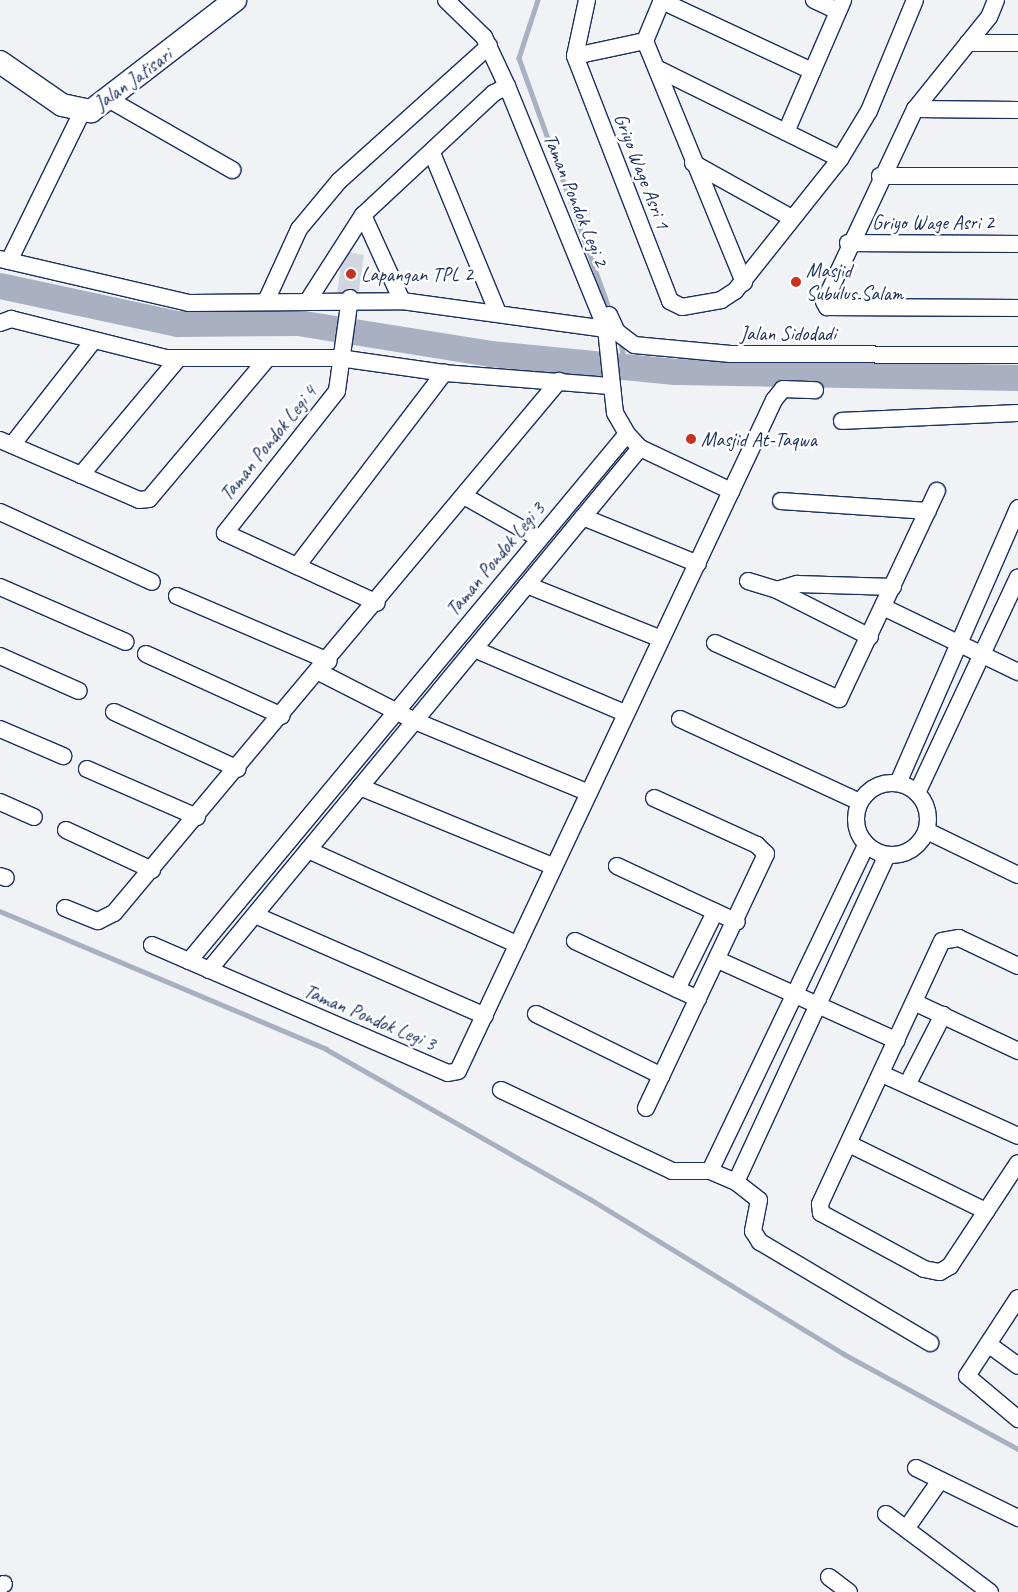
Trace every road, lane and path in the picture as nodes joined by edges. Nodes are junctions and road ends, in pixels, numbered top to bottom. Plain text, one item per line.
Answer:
1 (235, 0) edge
2 (446, 0) edge
3 (587, 0) edge
4 (814, 0) edge
5 (915, 0) edge
6 (996, 0) edge
7 (1003, 0) edge
8 (662, 1) edge
9 (840, 5) edge
10 (989, 18) junction
11 (645, 41) junction
12 (968, 43) junction
13 (1018, 43) edge
14 (489, 46) junction
15 (574, 56) junction
16 (0, 62) edge
17 (658, 69) junction
18 (812, 71) junction
19 (507, 86) junction
20 (110, 100) junction
21 (915, 109) junction
22 (1018, 110) edge
23 (82, 112) junction
24 (786, 132) junction
25 (432, 153) junction
26 (840, 159) junction
27 (693, 163) junction
28 (232, 170) dead end
29 (880, 176) junction
30 (1018, 176) edge
31 (363, 215) junction
32 (792, 218) junction
33 (848, 243) junction
34 (1018, 244) edge
35 (5, 260) edge
36 (744, 282) junction
37 (588, 288) joint
38 (267, 299) junction
39 (309, 299) junction
40 (402, 301) junction
41 (349, 304) junction
42 (1018, 308) edge
43 (497, 311) junction
44 (0, 323) edge
45 (611, 335) junction
46 (94, 340) junction
47 (340, 353) junction
48 (1018, 354) edge
49 (178, 359) junction
50 (266, 360) junction
51 (444, 373) junction
52 (559, 381) junction
53 (611, 382) junction
54 (815, 390) dead end
55 (1018, 413) edge
56 (842, 421) dead end
57 (627, 434) junction
58 (6, 442) edge
59 (640, 448) junction
60 (81, 475) junction
61 (731, 491) junction
62 (937, 491) dead end
63 (464, 496) junction
64 (781, 500) dead end
65 (1018, 508) edge
66 (0, 512) edge
67 (928, 512) junction
68 (583, 517) junction
69 (540, 539) junction
70 (698, 564) junction
71 (297, 566) junction
72 (1018, 577) edge
73 (748, 581) dead end
74 (152, 582) dead end
75 (527, 585) junction
76 (0, 587) edge
77 (894, 587) junction
78 (777, 590) junction
79 (177, 596) dead end
80 (377, 603) junction
81 (883, 607) junction
82 (870, 636) junction
83 (661, 639) junction
84 (126, 642) dead end
85 (715, 643) dead end
86 (958, 643) junction
87 (474, 649) junction
88 (146, 654) dead end
89 (981, 654) junction
90 (0, 656) edge
91 (324, 666) junction
92 (1018, 672) edge
93 (79, 691) dead end
94 (114, 712) dead end
95 (397, 712) junction
96 (625, 713) junction
97 (282, 716) junction
98 (680, 719) dead end
99 (415, 721) junction
100 (0, 729) edge
101 (63, 756) dead end
102 (87, 769) dead end
103 (238, 769) junction
104 (898, 784) junction
105 (360, 787) junction
106 (589, 793) junction
107 (917, 793) junction
108 (654, 798) dead end
109 (0, 802) edge
110 (860, 802) junction
111 (34, 817) dead end
112 (197, 817) junction
113 (66, 830) dead end
114 (927, 831) junction
115 (866, 845) junction
116 (308, 850) junction
117 (887, 855) junction
118 (553, 866) junction
119 (617, 866) dead end
120 (152, 870) junction
121 (1018, 875) edge
122 (65, 908) dead end
123 (715, 912) junction
124 (255, 915) junction
125 (736, 922) junction
126 (575, 941) dead end
127 (152, 945) dead end
128 (518, 945) junction
129 (718, 960) junction
130 (189, 961) junction
131 (1018, 966) edge
132 (209, 970) junction
133 (677, 989) junction
134 (794, 995) junction
135 (698, 999) junction
136 (916, 1003) junction
137 (818, 1006) junction
138 (536, 1014) dead end
139 (943, 1015) junction
140 (485, 1016) junction
141 (898, 1041) junction
142 (1018, 1051) edge
143 (882, 1074) junction
144 (662, 1076) junction
145 (907, 1085) junction
146 (501, 1090) dead end
147 (646, 1108) dead end
148 (1018, 1136) edge
149 (849, 1144) junction
150 (1018, 1163) edge
151 (710, 1171) junction
152 (736, 1182) junction
153 (986, 1211) junction
154 (1018, 1298) edge
155 (930, 1343) dead end
156 (988, 1344) junction
157 (1018, 1366) edge
158 (1018, 1419) edge
159 (916, 1468) dead end
160 (939, 1482) junction
161 (886, 1514) dead end
162 (1018, 1518) edge
163 (906, 1529) junction
164 (830, 1577) dead end
165 (849, 1592) edge
166 (990, 1592) edge

1 - 20 street, Jalan Jatisari
2 - 14 street
3 - 15 street
4 - 9 street
5 - 26 street
6 - 10 street, Griyo Wage Asri 2
7 - 10 street, Griyo Wage Asri 2
8 - 11 street
8 - 18 street
9 - 18 street
10 - 12 street, Griyo Wage Asri 2
11 - 15 street
11 - 17 street
12 - 13 street
12 - 21 street, Griyo Wage Asri 2
14 - 19 street, Taman Pondok Legi 2
14 - 38 street
15 - 36 street, Griyo Wage Asri 1
16 - 23 street, Jalan Jatisari
17 - 24 street
17 - 27 street
18 - 24 street
19 - 25 street
19 - 37 street, Taman Pondok Legi 2
20 - 23 street, Jalan Jatisari
20 - 28 street
21 - 22 street
21 - 29 street, Griyo Wage Asri 2
23 - 35 street
24 - 26 street
25 - 31 street
25 - 43 street
26 - 32 street
27 - 32 street
27 - 36 street
29 - 30 street
29 - 33 street, Griyo Wage Asri 2
31 - 39 street
31 - 40 street
32 - 36 street
33 - 34 street, Griyo Wage Asri 2
33 - 42 street, Griyo Wage Asri 2
35 - 38 street
37 - 45 street, Jalan Sidodadi
38 - 39 street
39 - 41 street
40 - 41 street
40 - 43 street
41 - 47 street, Taman Pondok Legi 4
43 - 45 street
44 - 46 street
45 - 48 street, Jalan Sidodadi
45 - 53 street
46 - 49 street
46 - 58 street
47 - 50 street
47 - 51 street
47 - 71 street, Taman Pondok Legi 4
49 - 50 street
49 - 60 street
50 - 60 street
51 - 52 street
51 - 71 street
52 - 53 street
52 - 63 street
53 - 57 street
54 - 61 street, Taman Pondok Legi 3
55 - 56 street
57 - 59 street
57 - 69 street, Taman Pondok Legi 3
58 - 60 street
59 - 61 street
59 - 68 street, Taman Pondok Legi 3
61 - 70 street, Taman Pondok Legi 3
62 - 67 street
63 - 69 street
63 - 80 street
64 - 67 street
65 - 86 street
66 - 74 street
67 - 77 street
68 - 70 street
68 - 75 street, Taman Pondok Legi 3
69 - 95 street, Taman Pondok Legi 3
70 - 83 street, Taman Pondok Legi 3
71 - 80 street, Taman Pondok Legi 4
72 - 89 street
73 - 78 street
75 - 83 street, Taman Pondok Legi 3
75 - 87 street, Taman Pondok Legi 3
76 - 84 street
77 - 78 street
77 - 81 street
78 - 82 street
79 - 91 street
80 - 91 street
81 - 82 street
81 - 86 street
82 - 85 street
83 - 96 street, Taman Pondok Legi 3
86 - 89 street
86 - 104 street
87 - 96 street
87 - 99 street, Taman Pondok Legi 3
88 - 97 street
89 - 92 street
89 - 107 street
90 - 93 street
91 - 95 street
91 - 97 street
94 - 103 street
95 - 99 street
95 - 130 street, Taman Pondok Legi 3
96 - 106 street, Taman Pondok Legi 3
97 - 103 street
98 - 110 street
99 - 105 street, Taman Pondok Legi 3
99 - 106 street
100 - 101 street
102 - 112 street
103 - 112 street
104 - 107 street
104 - 110 street
105 - 116 street, Taman Pondok Legi 3
105 - 118 street
106 - 118 street, Taman Pondok Legi 3
107 - 114 street
108 - 125 street
109 - 111 street
110 - 115 street
112 - 120 street
113 - 120 street
114 - 117 street
114 - 121 street
115 - 117 street
115 - 134 street
116 - 124 street, Taman Pondok Legi 3
116 - 128 street
117 - 137 street
118 - 128 street, Taman Pondok Legi 3
119 - 123 street
120 - 122 street
123 - 125 street
123 - 133 street
124 - 132 street, Taman Pondok Legi 3
124 - 140 street
125 - 129 street
126 - 133 street
127 - 130 street, Taman Pondok Legi 3
128 - 140 street, Taman Pondok Legi 3
129 - 134 street
129 - 135 street
130 - 132 street, Taman Pondok Legi 3
131 - 136 street
132 - 140 street, Taman Pondok Legi 3
133 - 135 street
134 - 137 street
134 - 151 street
135 - 144 street
136 - 139 street
136 - 141 street
137 - 141 street
137 - 152 street
138 - 144 street
139 - 142 street
139 - 145 street
141 - 143 street
143 - 145 street
143 - 149 street
144 - 147 street
145 - 148 street
146 - 151 street
149 - 153 street
149 - 153 street
150 - 153 street
151 - 152 street
152 - 155 street
154 - 156 street
156 - 157 street
156 - 158 street
159 - 160 street
160 - 162 street
160 - 163 street
161 - 163 street
163 - 166 street
164 - 165 street

